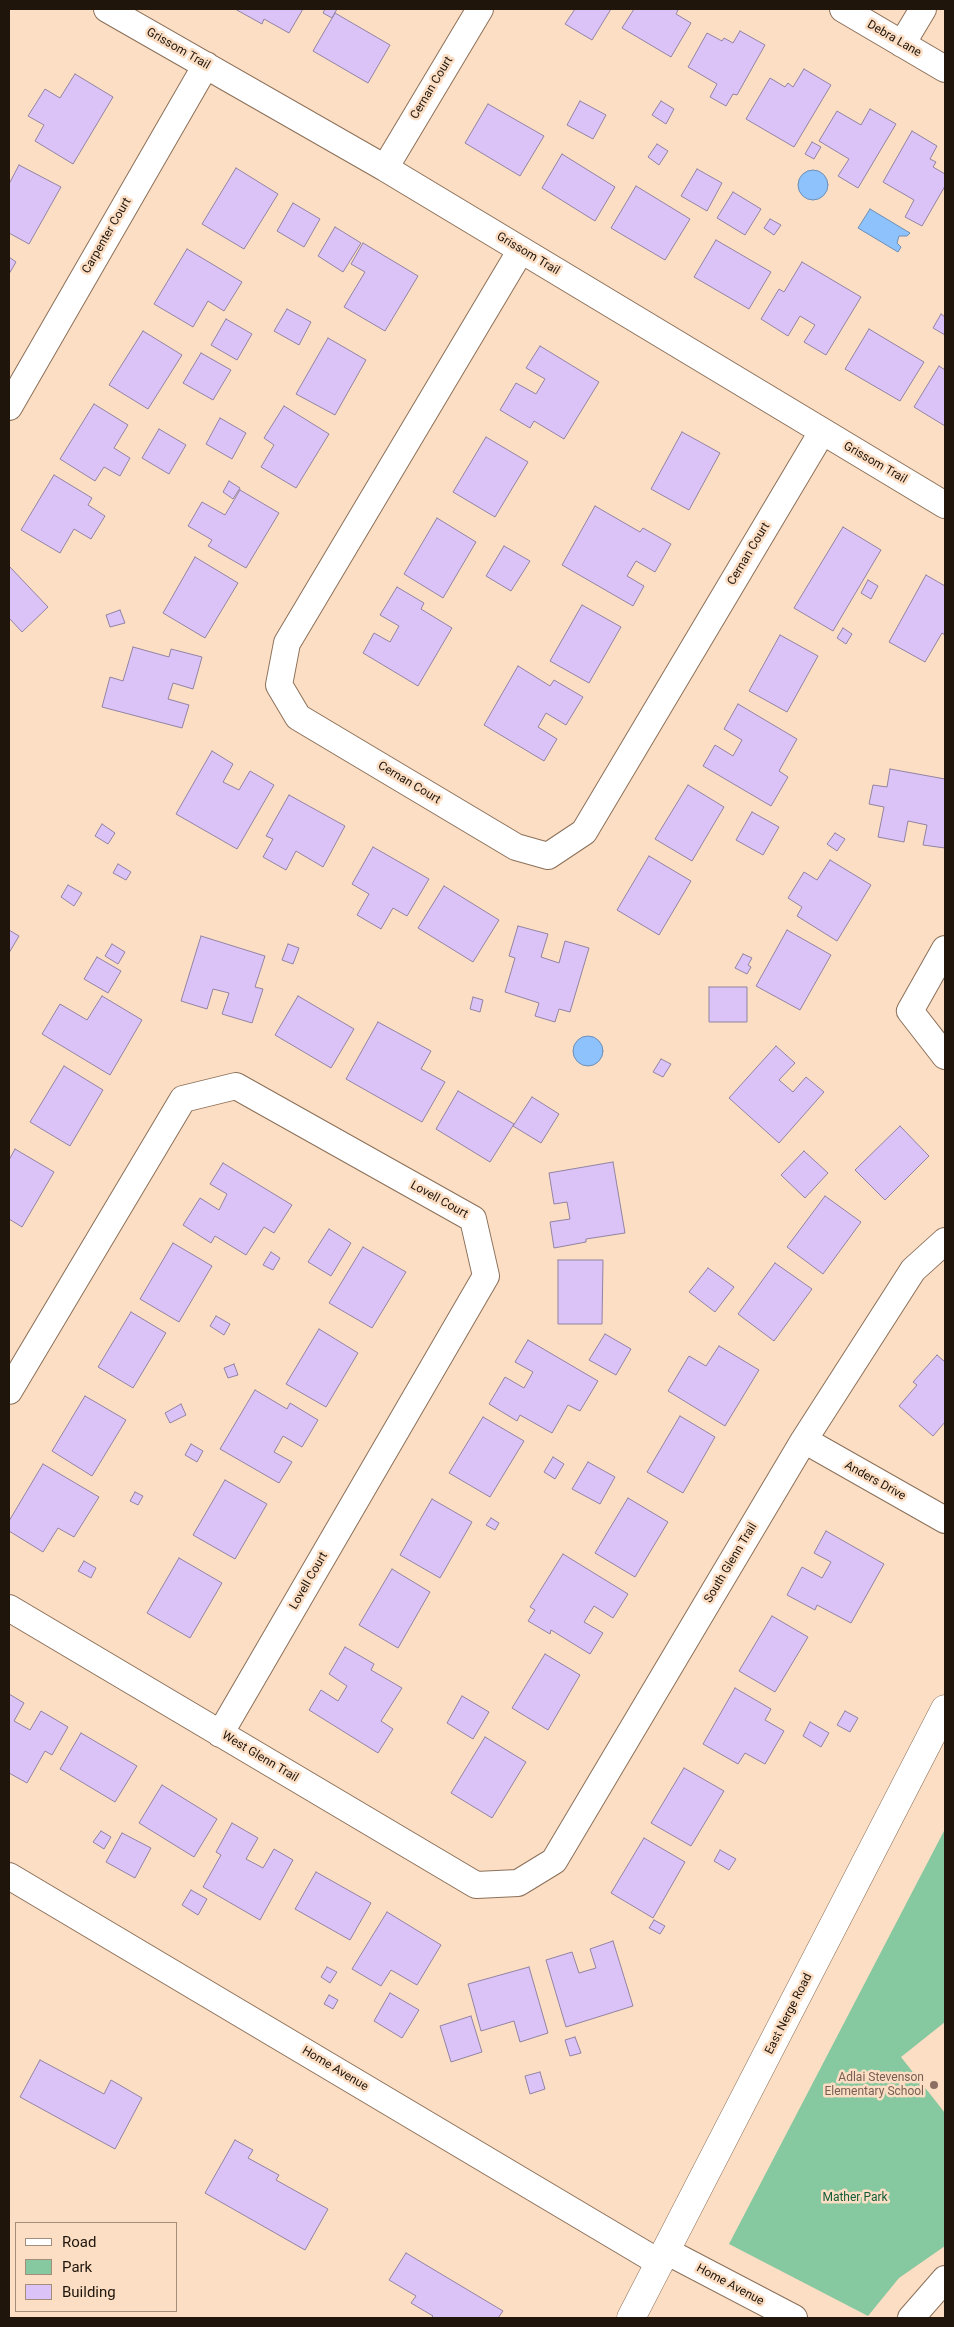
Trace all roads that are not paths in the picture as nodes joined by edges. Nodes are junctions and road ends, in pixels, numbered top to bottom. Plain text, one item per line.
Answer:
1 (107, 9) edge
2 (480, 9) edge
3 (842, 9) edge
4 (923, 9) edge
5 (902, 44) junction
6 (206, 65) junction
7 (945, 69) edge
8 (385, 168) junction
9 (521, 250) junction
10 (9, 407) edge
11 (822, 432) junction
12 (945, 505) edge
13 (945, 949) edge
14 (945, 1056) edge
15 (945, 1241) edge
16 (9, 1391) edge
17 (804, 1440) junction
18 (945, 1520) edge
19 (9, 1608) edge
20 (945, 1709) edge
21 (220, 1734) junction
22 (9, 1876) edge
23 (518, 1883) joint
24 (663, 2257) junction
25 (945, 2279) edge
26 (631, 2318) edge
27 (794, 2318) edge
28 (911, 2318) edge

1 - 6 street, Grissom Trail
2 - 8 street, Cernan Court
3 - 5 street, Debra Lane
4 - 5 street
5 - 7 street, Debra Lane
6 - 8 street, Grissom Trail
6 - 10 street, Carpenter Court
8 - 9 street, Grissom Trail
9 - 11 street, Grissom Trail
9 - 11 street, Cernan Court
11 - 12 street, Grissom Trail
13 - 14 street
15 - 17 street, South Glenn Trail
16 - 21 street, Lovell Court
17 - 18 street, Anders Drive
17 - 23 street, South Glenn Trail
19 - 21 street, West Glenn Trail
20 - 24 main road, East Nerge Road
21 - 23 street, West Glenn Trail
22 - 24 street, Home Avenue
24 - 26 main road, East Nerge Road
24 - 27 street, Home Avenue
25 - 28 street

